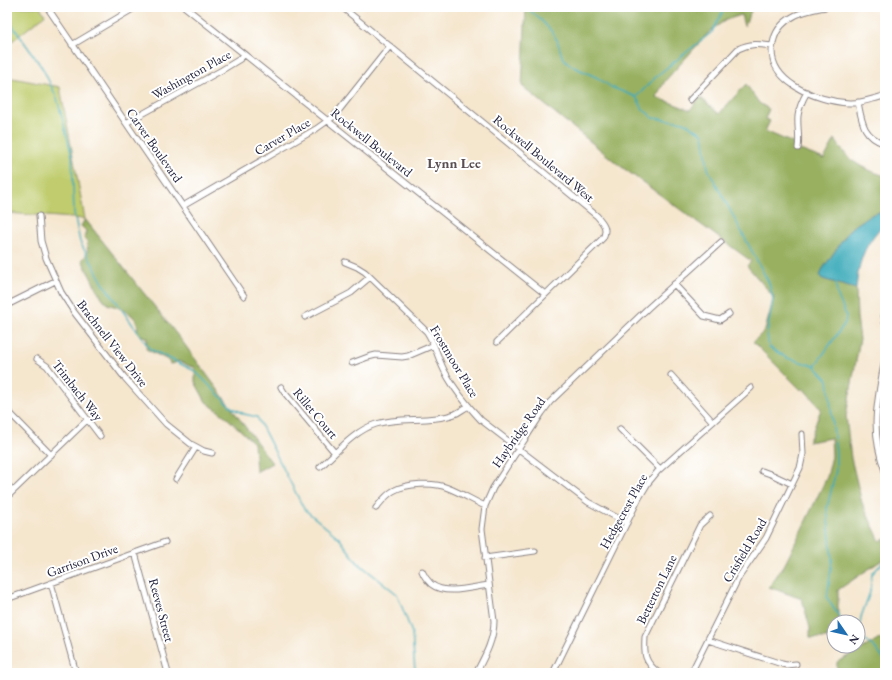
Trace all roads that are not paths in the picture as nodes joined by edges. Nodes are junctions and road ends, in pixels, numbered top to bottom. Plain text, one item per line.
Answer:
1 (47, 7) edge
2 (136, 7) edge
3 (185, 7) edge
4 (342, 7) edge
5 (825, 7) edge
6 (72, 45) junction
7 (390, 46) junction
8 (772, 46) junction
9 (244, 55) junction
10 (806, 92) junction
11 (885, 96) edge
12 (690, 100) dead end
13 (858, 102) junction
14 (327, 121) junction
15 (126, 123) junction
16 (885, 144) edge
17 (798, 148) dead end
18 (183, 206) junction
19 (39, 216) dead end
20 (720, 242) dead end
21 (345, 262) dead end
22 (370, 277) junction
23 (55, 281) junction
24 (674, 284) junction
25 (545, 294) junction
26 (244, 296) dead end
27 (7, 305) edge
28 (728, 314) dead end
29 (884, 316) dead end
30 (305, 317) dead end
31 (885, 323) edge
32 (497, 342) dead end
33 (434, 345) junction
34 (885, 358) edge
35 (37, 359) dead end
36 (352, 363) dead end
37 (671, 375) dead end
38 (281, 387) dead end
39 (751, 388) dead end
40 (468, 406) junction
41 (7, 410) edge
42 (87, 420) junction
43 (713, 422) junction
44 (620, 428) dead end
45 (802, 434) dead end
46 (100, 436) dead end
47 (196, 447) junction
48 (519, 448) junction
49 (882, 452) edge
50 (212, 453) dead end
51 (335, 453) junction
52 (51, 455) junction
53 (320, 467) dead end
54 (660, 469) junction
55 (762, 471) dead end
56 (885, 471) edge
57 (176, 479) dead end
58 (7, 484) edge
59 (792, 484) junction
60 (13, 491) junction
61 (7, 497) edge
62 (484, 506) junction
63 (376, 508) dead end
64 (710, 516) dead end
65 (627, 523) junction
66 (165, 542) dead end
67 (535, 551) dead end
68 (135, 552) junction
69 (485, 558) junction
70 (422, 571) dead end
71 (51, 583) junction
72 (489, 585) junction
73 (7, 599) edge
74 (708, 640) junction
75 (796, 664) dead end
76 (76, 673) edge
77 (168, 673) edge
78 (476, 673) edge
79 (552, 673) edge
80 (659, 673) edge
81 (691, 673) edge

1 - 6 street, Carver Boulevard
2 - 6 street
3 - 9 street, Rockwell Boulevard
4 - 7 street, Rockwell Boulevard West
5 - 8 street
6 - 15 street, Carver Boulevard
7 - 14 street, Carver Place
7 - 25 street, Rockwell Boulevard West
8 - 10 street
8 - 12 street
9 - 14 street, Rockwell Boulevard
9 - 15 street, Washington Place
10 - 13 street
10 - 17 street
11 - 13 street
13 - 16 street
14 - 18 street, Carver Place
14 - 25 street, Rockwell Boulevard
15 - 18 street, Carver Boulevard
18 - 26 street, Carver Boulevard
19 - 23 street, Brachnell View Drive
20 - 24 street, Haybridge Road
21 - 22 street, Frostmoor Place
22 - 30 street
22 - 33 street, Frostmoor Place
23 - 27 street
23 - 47 street, Brachnell View Drive
24 - 28 street
24 - 48 street, Haybridge Road
25 - 32 street, Rockwell Boulevard West
29 - 31 street
33 - 36 street
33 - 40 street, Frostmoor Place
34 - 49 street
35 - 42 street, Trimbach Way
37 - 43 street
38 - 51 street, Rillet Court
39 - 43 street, Hedgecrest Place
40 - 48 street, Frostmoor Place
40 - 51 street
41 - 52 street
42 - 46 street, Trimbach Way
42 - 52 street
43 - 54 street, Hedgecrest Place
44 - 54 street
45 - 59 street, Crisfield Road
47 - 50 street, Brachnell View Drive
47 - 57 street
48 - 62 street, Haybridge Road
48 - 65 street, Frostmoor Place
49 - 56 street
51 - 53 street
52 - 60 street
54 - 65 street, Hedgecrest Place
55 - 59 street
58 - 60 street
59 - 74 street, Crisfield Road
60 - 61 street
62 - 63 street
62 - 69 street, Haybridge Road
64 - 80 street, Betterton Lane
65 - 79 street, Hedgecrest Place
66 - 68 street, Garrison Drive
67 - 69 street
68 - 71 street, Garrison Drive
68 - 77 street, Reeves Street
69 - 72 street, Haybridge Road
70 - 72 street
71 - 73 street, Garrison Drive
71 - 76 street
72 - 78 street, Haybridge Road
74 - 75 street
74 - 81 street, Crisfield Road

